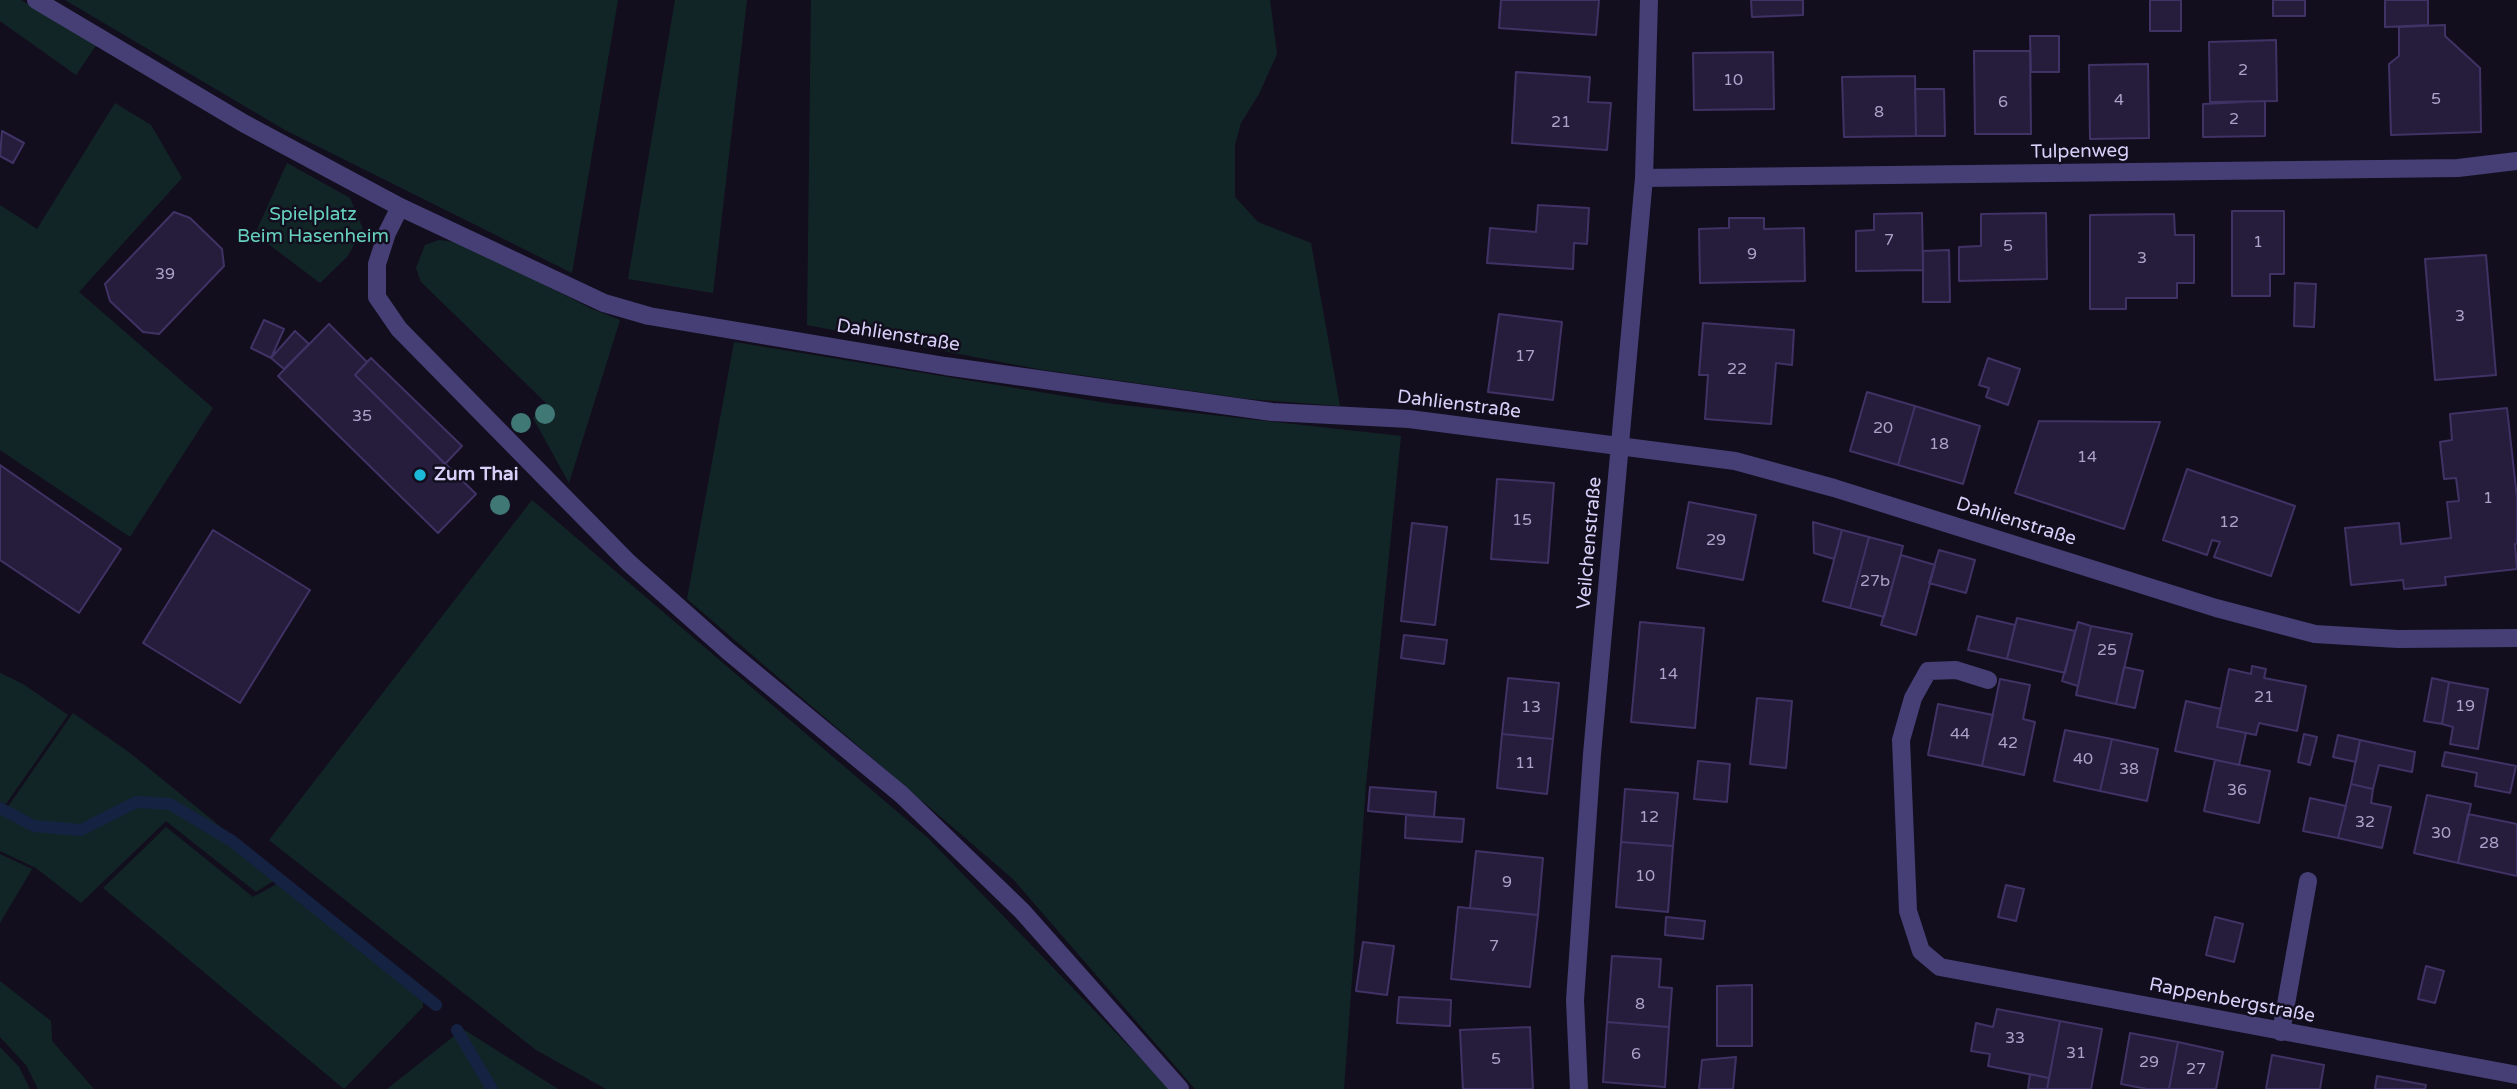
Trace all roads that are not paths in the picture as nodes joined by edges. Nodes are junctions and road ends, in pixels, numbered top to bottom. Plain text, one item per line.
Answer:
1 (36, 0) edge
2 (1649, 0) edge
3 (2517, 161) edge
4 (1644, 178) junction
5 (400, 207) junction
6 (1620, 446) junction
7 (2517, 638) edge
8 (1988, 680) dead end
9 (2308, 880) dead end
10 (2281, 1032) junction
11 (2517, 1075) edge
12 (1180, 1089) edge
13 (1578, 1089) edge

1 - 5 street, Dahlienstraße
2 - 4 street, Veilchenstraße
3 - 4 street, Tulpenweg
4 - 6 street, Veilchenstraße
5 - 6 street, Dahlienstraße
5 - 12 street
6 - 7 street, Dahlienstraße
6 - 13 street, Veilchenstraße
8 - 10 street, Rappenbergstraße
9 - 10 street
10 - 11 street, Rappenbergstraße

